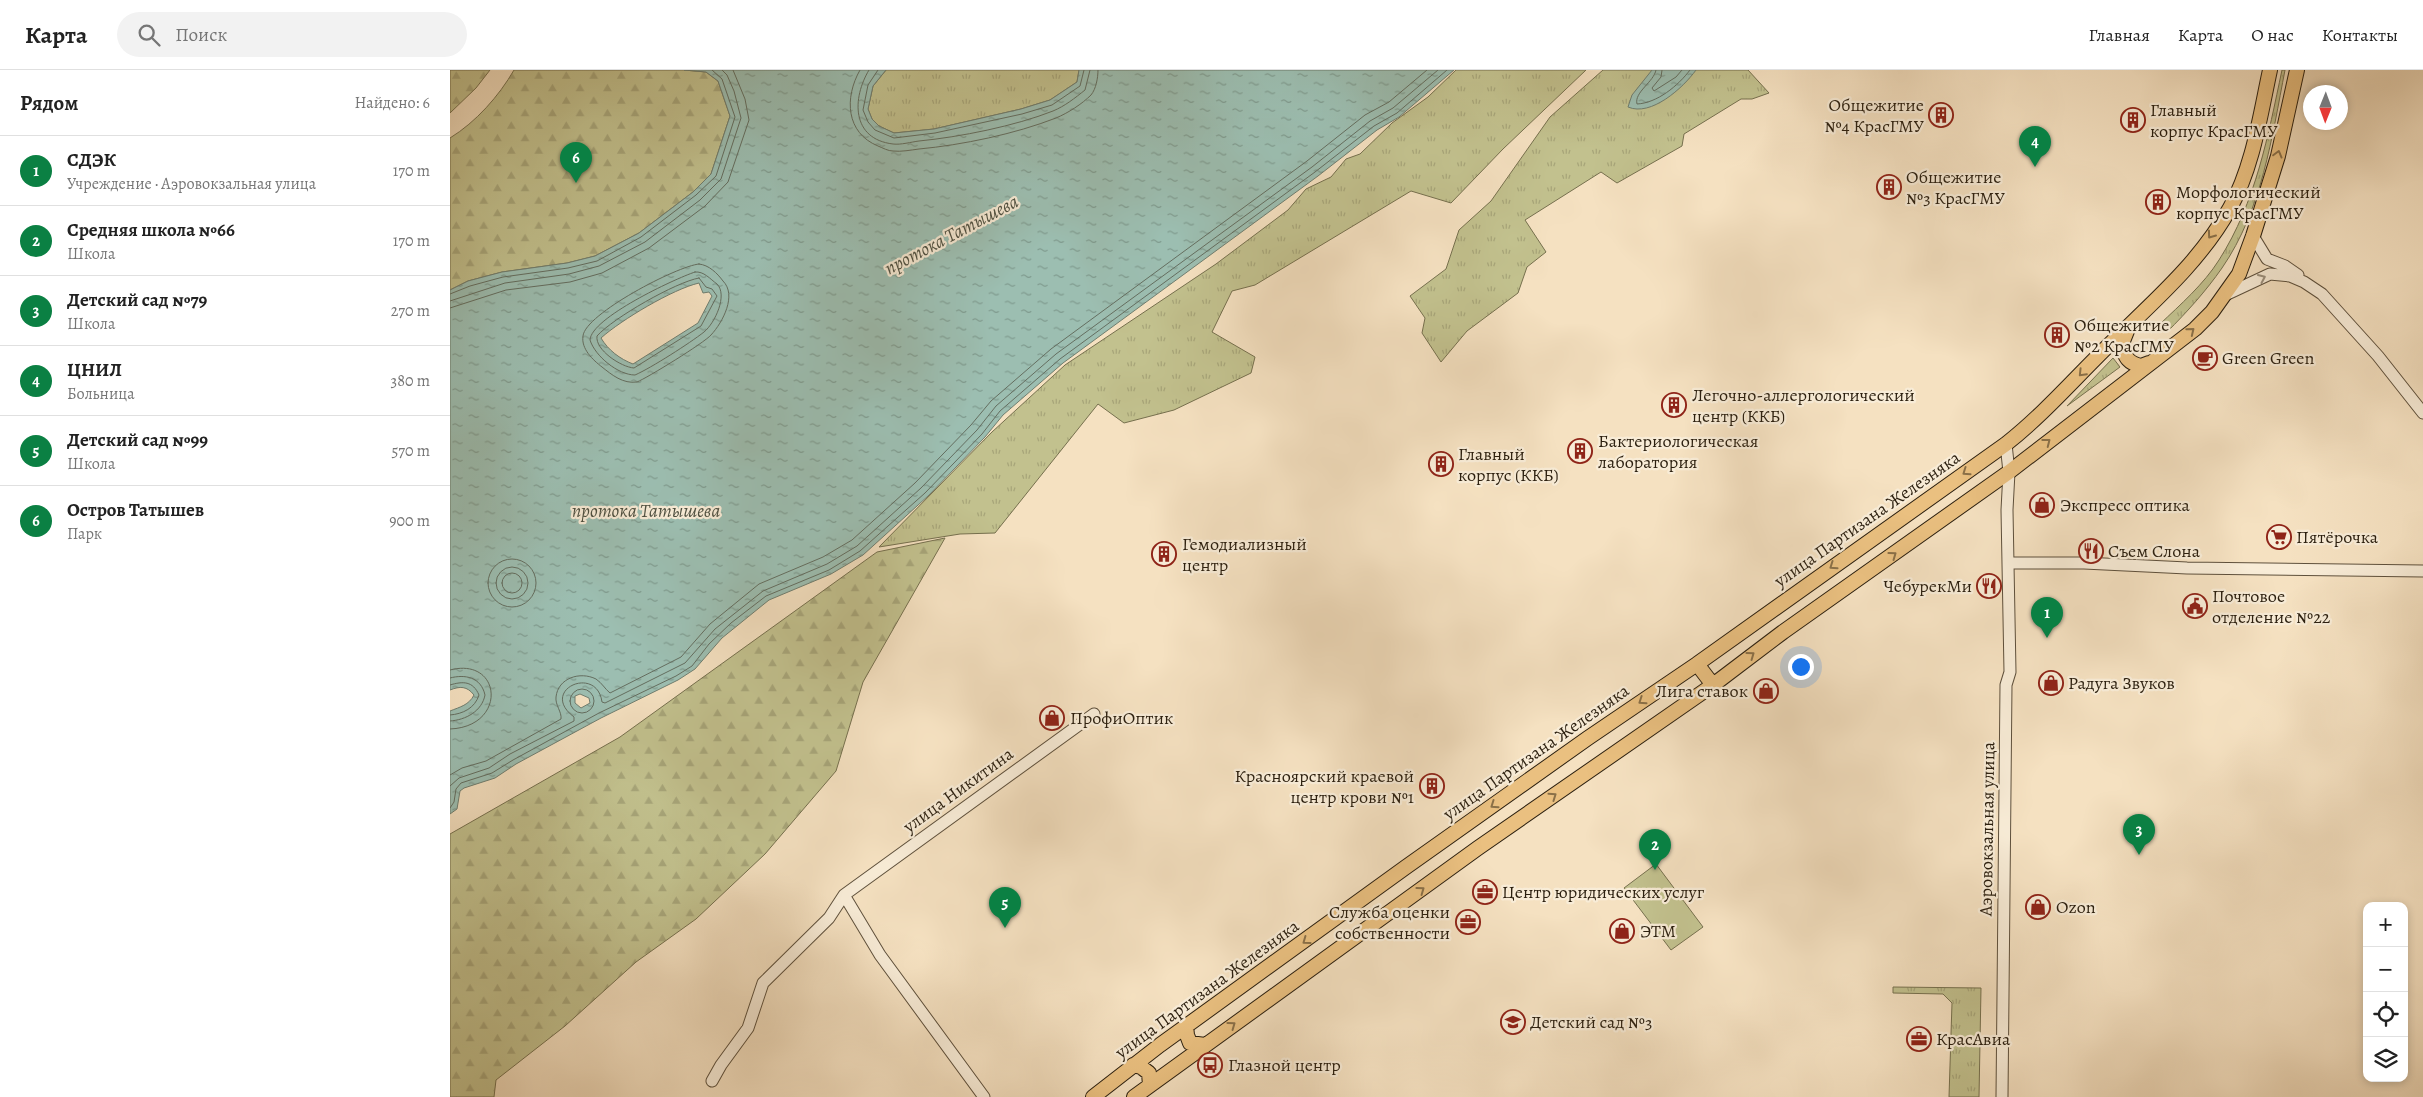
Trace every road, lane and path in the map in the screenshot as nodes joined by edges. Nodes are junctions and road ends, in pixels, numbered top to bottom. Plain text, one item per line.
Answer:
1 (2270, 70) edge
2 (2298, 70) edge
3 (2253, 236) junction
4 (2304, 282) junction
5 (2222, 296) junction
6 (2129, 326) junction
7 (2154, 360) junction
8 (2423, 413) edge
9 (2006, 444) junction
10 (2009, 472) junction
11 (2008, 563) junction
12 (2423, 571) edge
13 (1697, 664) junction
14 (1713, 685) junction
15 (1094, 714) dead end
16 (844, 895) junction
17 (1186, 1026) junction
18 (1205, 1045) junction
19 (1133, 1065) junction
20 (712, 1081) dead end
21 (1150, 1084) junction
22 (984, 1097) edge
23 (1093, 1097) edge
24 (1134, 1097) edge
25 (2002, 1097) edge

1 -> 6 main road, улица Партизана Железняка
3 -> 2 main road
3 - 4 street
3 - 5 main road
5 -> 4 street
4 - 8 street
7 -> 5 main road
6 - 7 main road
6 -> 9 main road, улица Партизана Железняка
10 -> 7 main road
9 - 10 street
9 -> 13 main road, улица Партизана Железняка
10 - 11 street, Аэровокзальная улица
14 -> 10 main road
11 - 12 street
11 - 25 street, Аэровокзальная улица
13 - 14 main road
13 -> 17 main road, улица Партизана Железняка
18 -> 14 main road
15 - 16 street, улица Никитина
16 - 20 street, улица Никитина
16 - 22 street
17 - 18 main road
17 - 19 main road, улица Партизана Железняка
18 - 21 main road
19 - 21 main road
19 - 23 main road, улица Партизана Железняка
21 - 24 main road

